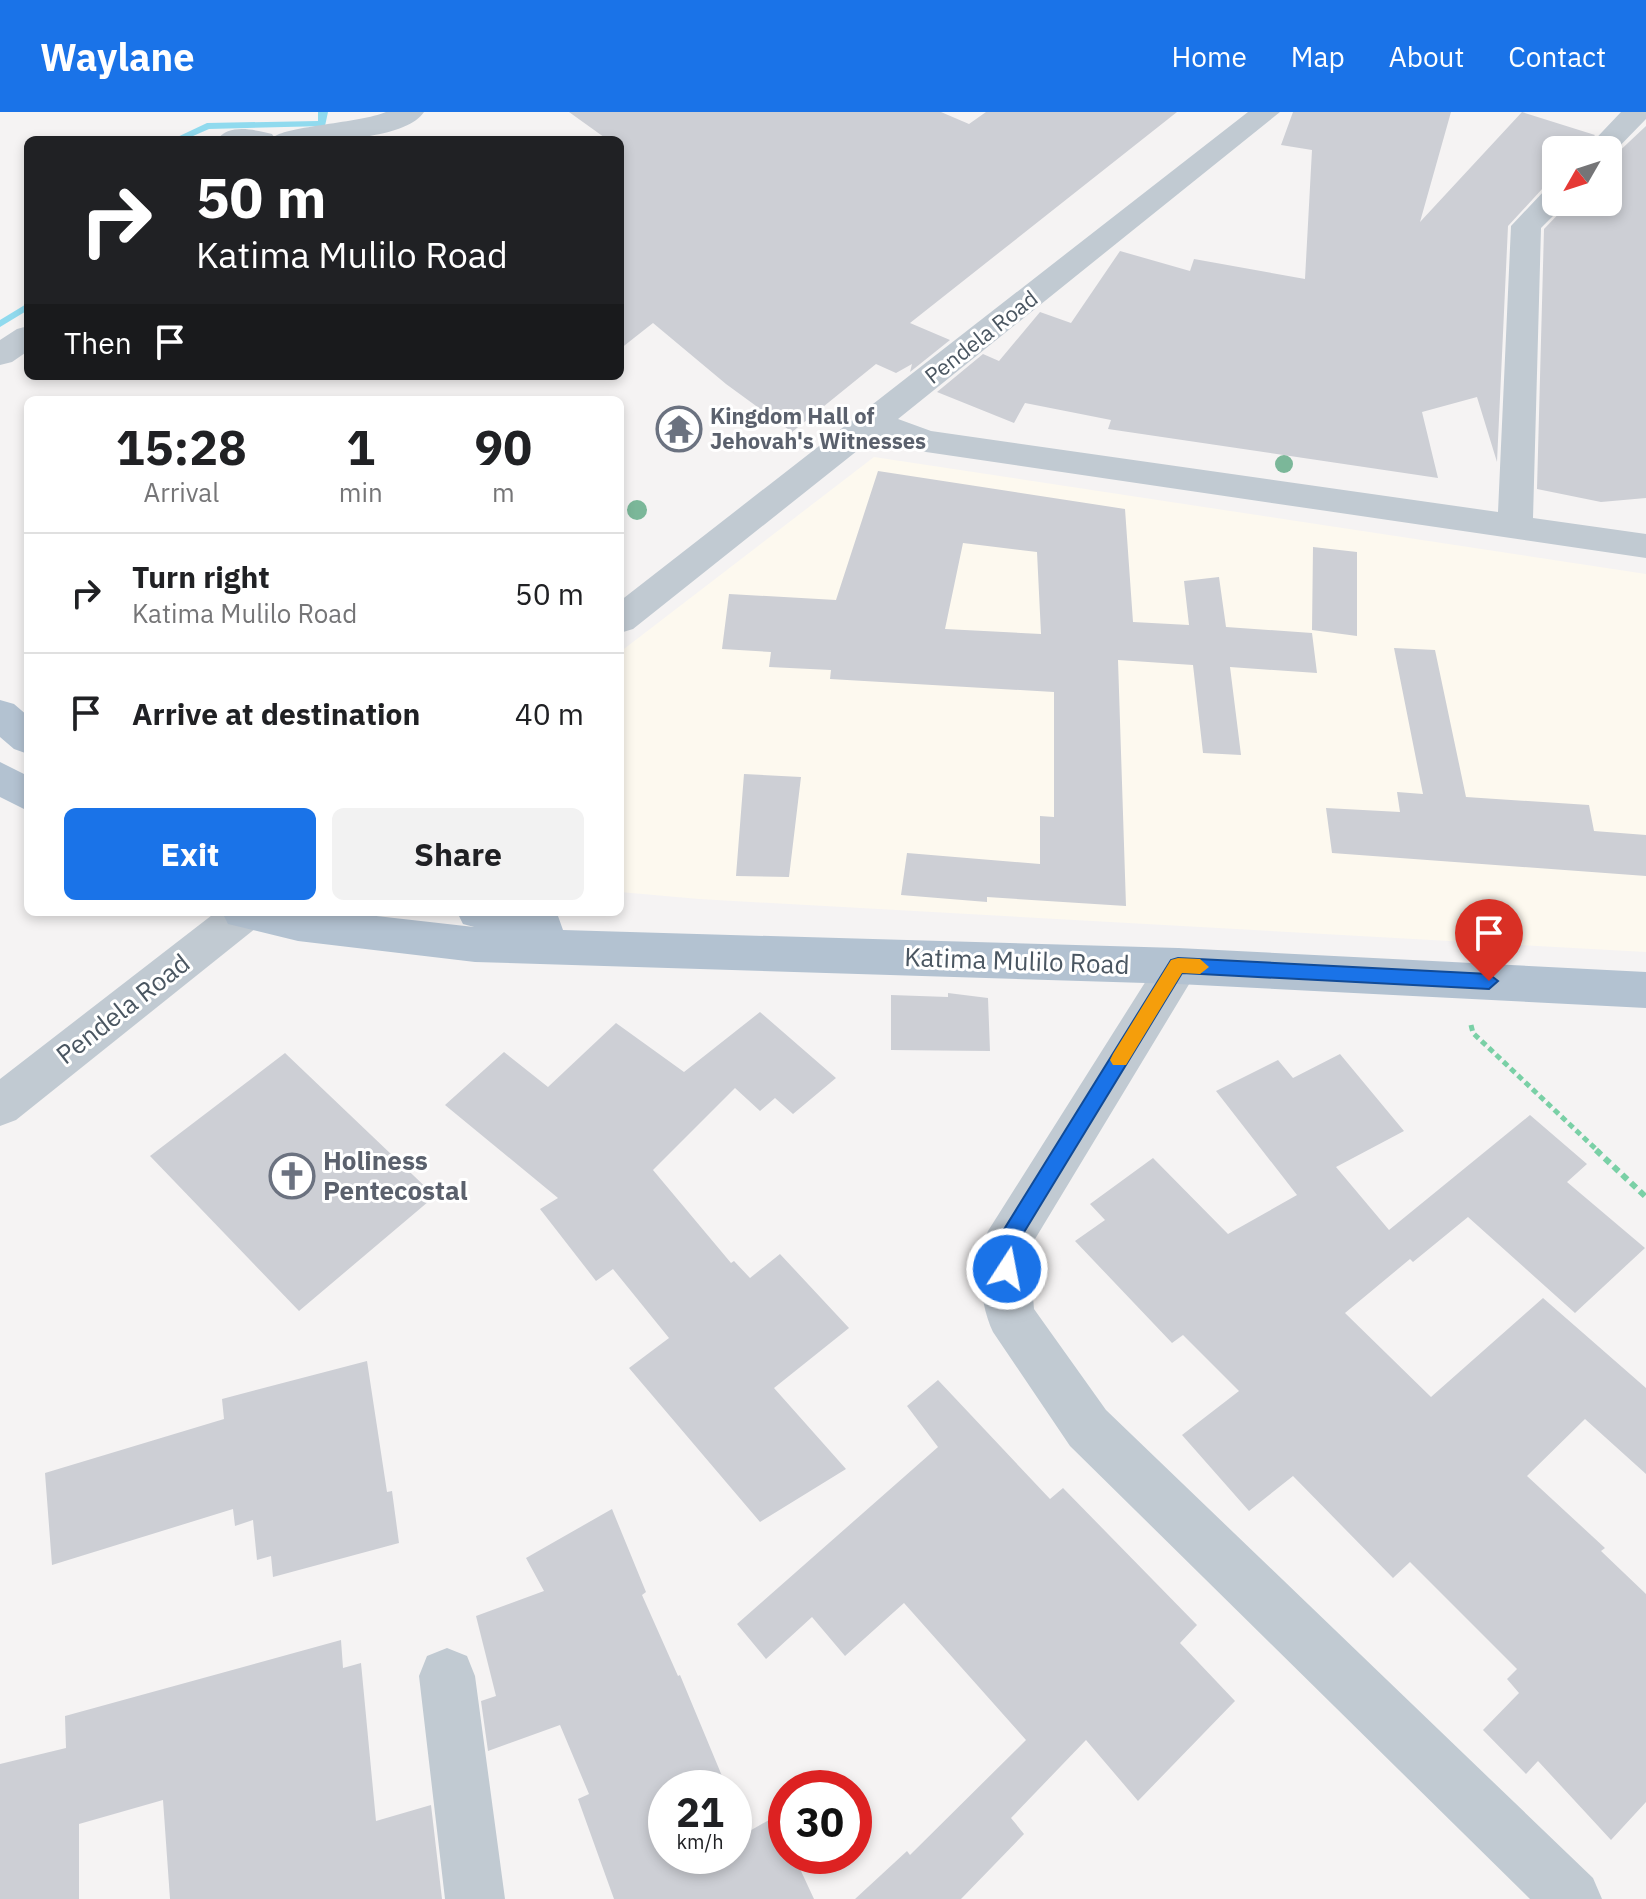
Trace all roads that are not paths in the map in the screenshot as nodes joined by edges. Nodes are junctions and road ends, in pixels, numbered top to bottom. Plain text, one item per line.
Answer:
1 (410, 112) edge
2 (1266, 112) edge
3 (1637, 112) edge
4 (315, 136) edge
5 (1614, 136) edge
6 (1542, 210) edge
7 (24, 339) edge
8 (0, 355) edge
9 (874, 422) junction
10 (1515, 527) junction
11 (1646, 546) edge
12 (624, 617) edge
13 (0, 714) edge
14 (24, 735) edge
15 (0, 777) edge
16 (24, 793) edge
17 (239, 916) edge
18 (262, 916) edge
19 (494, 916) edge
20 (627, 949) junction
21 (1178, 966) junction
22 (1646, 990) edge
23 (0, 1106) edge
24 (447, 1676) dead end
25 (475, 1899) edge
26 (1572, 1899) edge

1 - 4 street
2 - 9 street, Pendela Road
3 - 5 street
6 - 10 street
7 - 8 street
9 - 10 street
9 - 12 street, Pendela Road
10 - 11 street
13 - 14 main road
15 - 16 main road
17 - 23 street, Pendela Road
18 - 20 main road, Katima Mulilo Road
19 - 20 main road, Katima Mulilo Road
20 - 21 main road, Katima Mulilo Road
21 - 22 main road, Katima Mulilo Road
21 - 26 street
24 - 25 street

